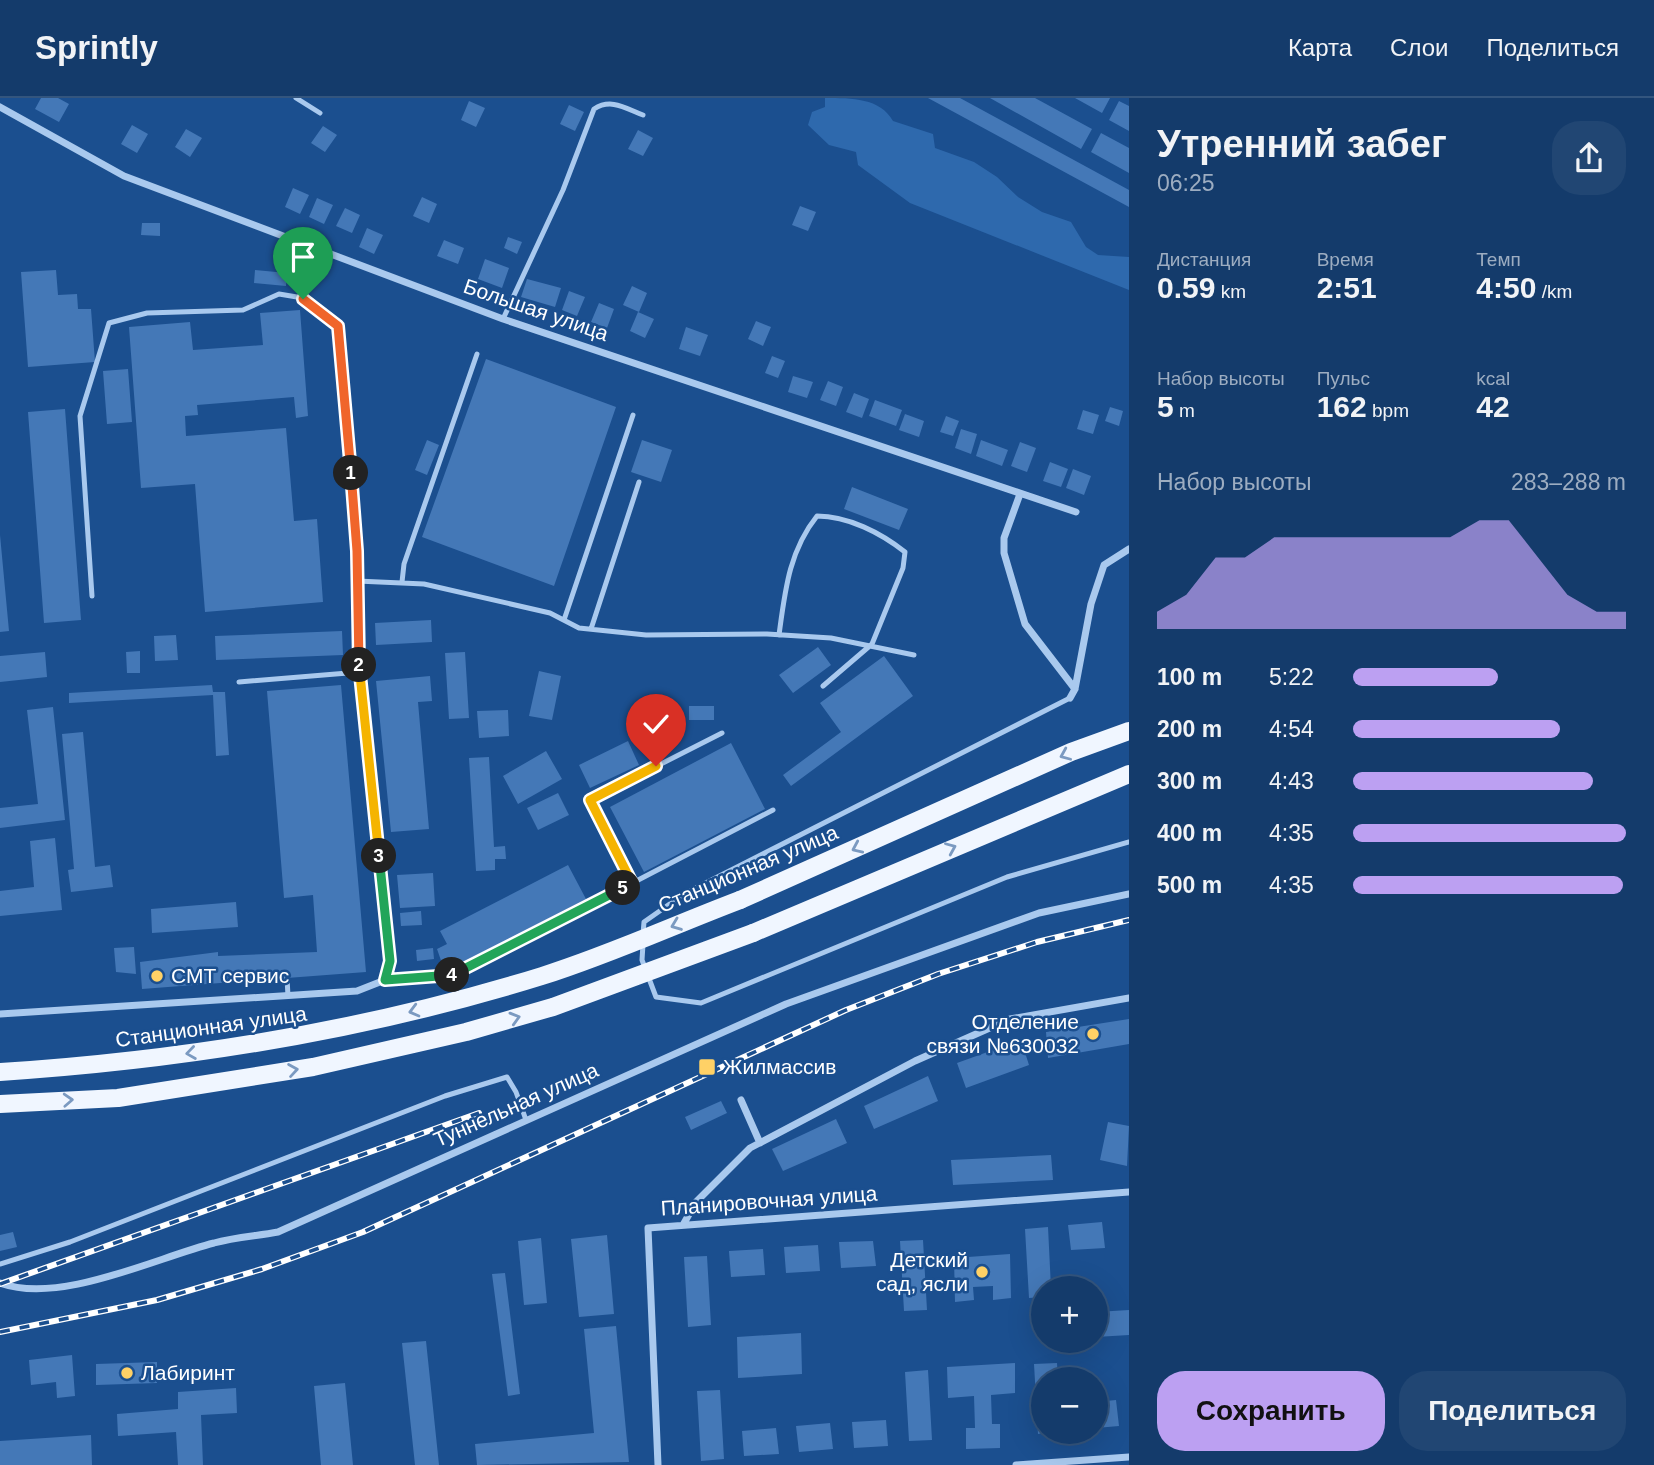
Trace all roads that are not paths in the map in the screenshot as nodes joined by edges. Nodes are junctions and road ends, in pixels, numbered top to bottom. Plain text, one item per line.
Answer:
1 (296, 98) edge
2 (0, 107) edge
3 (320, 113) dead end
4 (643, 115) dead end
5 (503, 318) junction
6 (477, 354) dead end
7 (633, 415) dead end
8 (639, 482) dead end
9 (1020, 494) junction
10 (1076, 512) dead end
11 (1129, 549) edge
12 (357, 581) junction
13 (402, 582) junction
14 (92, 596) dead end
15 (564, 620) junction
16 (591, 629) junction
17 (779, 635) junction
18 (357, 643) joint
19 (872, 644) junction
20 (914, 655) dead end
21 (360, 672) junction
22 (240, 682) dead end
23 (823, 686) dead end
24 (1075, 689) junction
25 (1070, 698) joint
26 (1129, 731) edge
27 (722, 733) dead end
28 (1129, 774) edge
29 (773, 810) dead end
30 (1129, 842) edge
31 (632, 883) junction
32 (1129, 894) edge
33 (287, 978) dead end
34 (385, 980) junction
35 (288, 996) junction
36 (1129, 998) edge
37 (0, 1014) edge
38 (0, 1072) edge
39 (741, 1100) dead end
40 (0, 1104) edge
41 (526, 1120) junction
42 (760, 1143) junction
43 (1129, 1192) edge
44 (683, 1225) junction
45 (0, 1264) edge
46 (0, 1283) edge
47 (1129, 1457) edge
48 (658, 1465) edge
49 (1016, 1465) edge

1 - 3 lane
2 - 5 street, Большая улица
4 - 5 lane
5 - 9 street, Большая улица
6 - 13 lane
7 - 15 lane
8 - 16 lane
9 - 10 street, Большая улица
9 - 24 street
11 - 24 street
12 - 13 lane
12 - 14 lane
12 - 18 lane
13 - 15 lane
15 - 16 lane
16 - 17 lane
17 - 19 lane
17 - 19 lane
18 - 21 street
19 - 20 lane
19 - 23 lane
21 - 22 lane
21 - 34 street
24 - 25 street
25 - 30 lane
26 -> 38 main road, Станционная улица, bridge
27 - 31 lane
40 -> 28 main road, bridge
29 - 31 lane
31 - 34 lane
32 - 41 street, Туннельная улица
33 - 35 lane
34 - 35 street, Станционная улица
35 - 37 street, Станционная улица
36 - 42 street
39 - 42 street
41 - 45 lane
41 - 46 street, Туннельная улица
42 - 44 street
43 - 44 street, Планировочная улица
44 - 48 street, Планировочная улица
47 - 49 street

